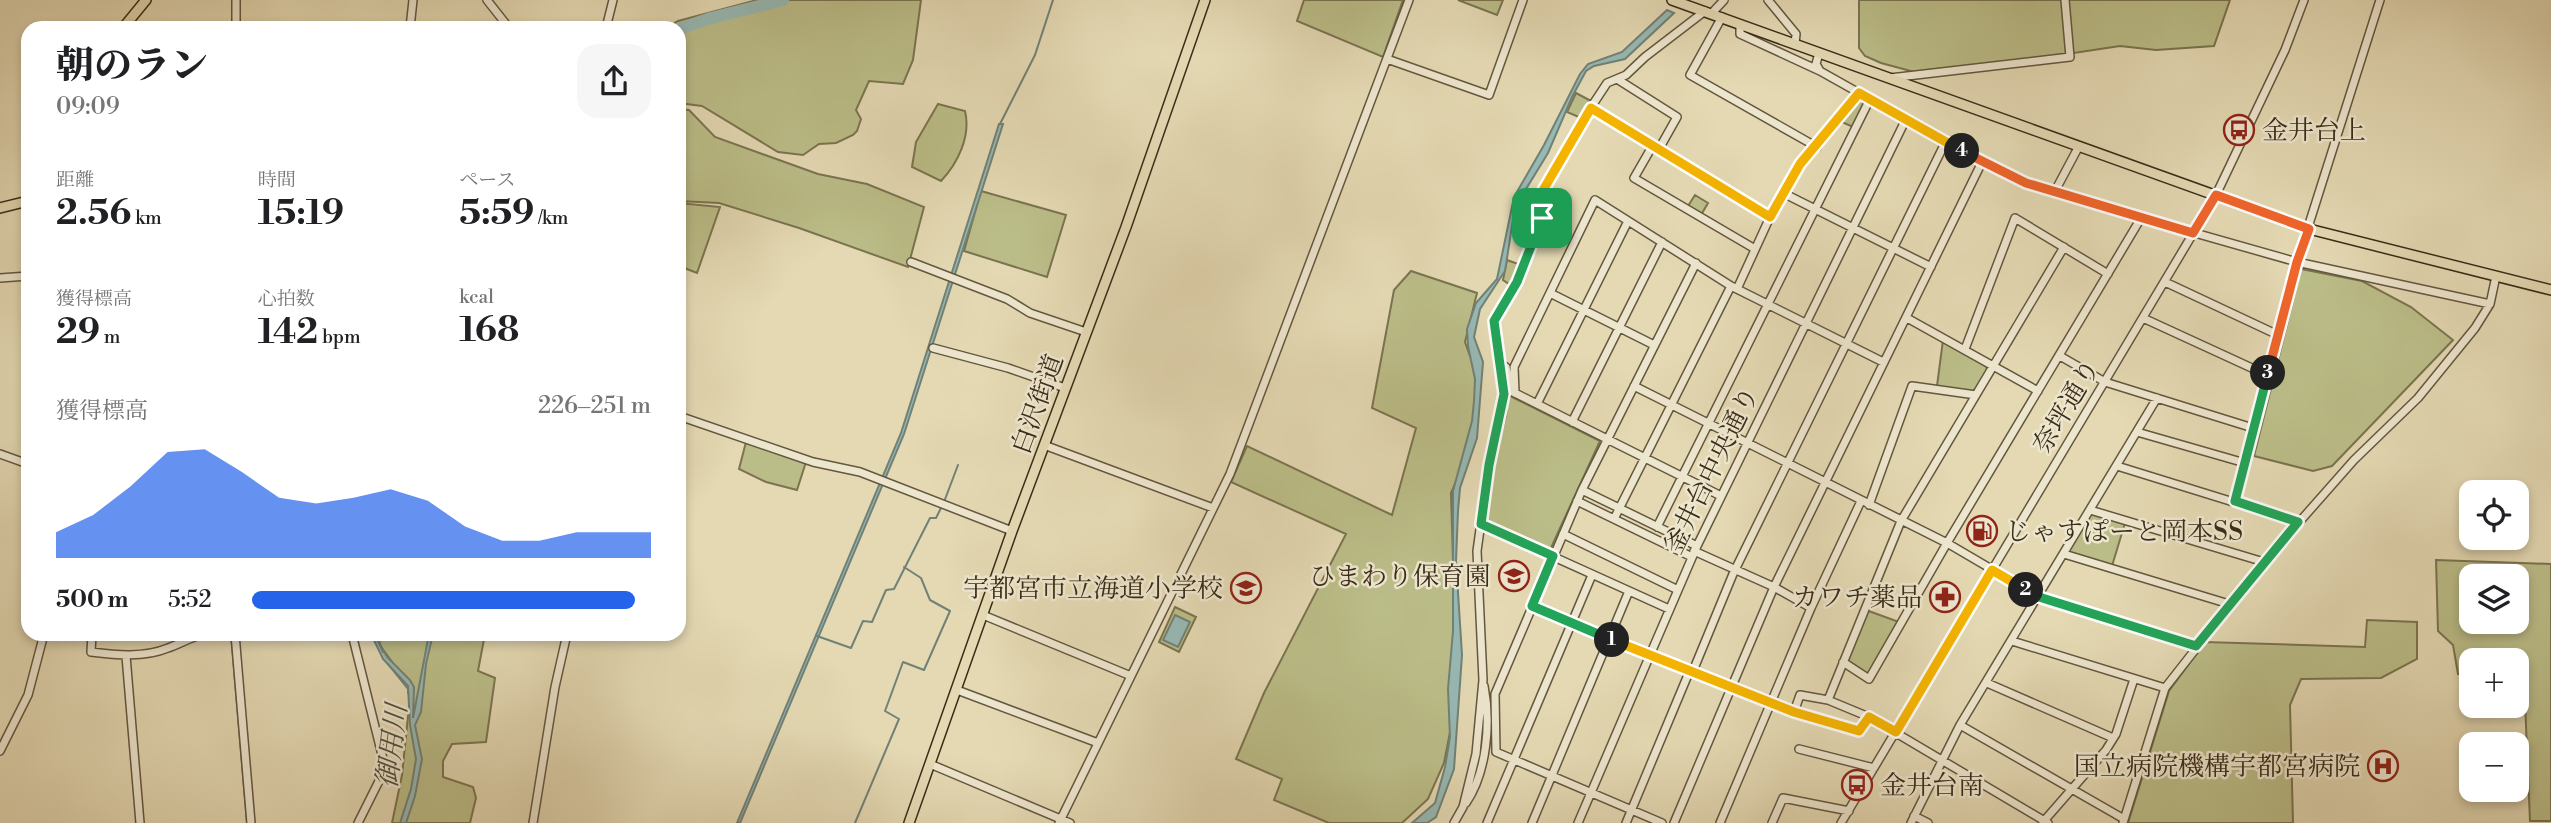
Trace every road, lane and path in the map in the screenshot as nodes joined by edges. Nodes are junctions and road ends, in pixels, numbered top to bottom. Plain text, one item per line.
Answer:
1 (146, 0) edge
2 (236, 0) edge
3 (413, 0) edge
4 (487, 0) edge
5 (613, 0) edge
6 (1205, 0) edge
7 (1409, 0) edge
8 (1523, 0) edge
9 (1724, 0) edge
10 (1768, 0) edge
11 (2065, 0) edge
12 (2304, 0) edge
13 (2380, 0) edge
14 (1676, 1) edge
15 (1708, 13) junction
16 (1721, 17) junction
17 (129, 21) edge
18 (236, 21) edge
19 (411, 21) edge
20 (504, 21) edge
21 (608, 21) edge
22 (1740, 24) junction
23 (1794, 44) junction
24 (1819, 52) junction
25 (1387, 59) junction
26 (1820, 71) junction
27 (1889, 78) junction
28 (1616, 79) junction
29 (1859, 93) junction
30 (1870, 99) junction
31 (1591, 108) junction
32 (1906, 119) junction
33 (1945, 141) junction
34 (1816, 146) junction
35 (2079, 146) junction
36 (1656, 147) junction
37 (1982, 162) junction
38 (1783, 193) junction
39 (2054, 193) junction
40 (2216, 195) junction
41 (21, 203) edge
42 (0, 208) edge
43 (1815, 210) junction
44 (1770, 217) junction
45 (2141, 218) junction
46 (1628, 221) junction
47 (1853, 229) junction
48 (2309, 229) junction
49 (2193, 233) junction
50 (1662, 242) junction
51 (2064, 247) junction
52 (1893, 248) junction
53 (1755, 249) junction
54 (911, 262) dead end
55 (2297, 262) junction
56 (1696, 263) junction
57 (1931, 267) junction
58 (2108, 274) junction
59 (21, 276) edge
60 (2496, 276) junction
61 (0, 278) edge
62 (2165, 282) junction
63 (1734, 287) junction
64 (2551, 290) edge
65 (1549, 293) junction
66 (1768, 304) junction
67 (2490, 304) junction
68 (1584, 310) junction
69 (1906, 318) junction
70 (2143, 318) junction
71 (1806, 323) junction
72 (1619, 328) junction
73 (1086, 332) junction
74 (2278, 335) junction
75 (1846, 343) junction
76 (1654, 345) junction
77 (933, 348) dead end
78 (1965, 349) junction
79 (2060, 356) junction
80 (1499, 362) junction
81 (1883, 362) junction
82 (1994, 365) junction
83 (2267, 374) junction
84 (2105, 382) junction
85 (1633, 386) junction
86 (1065, 388) junction
87 (2038, 391) junction
88 (1515, 393) junction
89 (1976, 395) junction
90 (2157, 398) junction
91 (1537, 404) junction
92 (1672, 406) junction
93 (686, 418) edge
94 (1573, 422) junction
95 (1708, 424) junction
96 (2253, 428) junction
97 (2137, 432) junction
98 (1607, 439) junction
99 (1746, 444) junction
100 (1044, 445) junction
101 (0, 454) edge
102 (1646, 458) junction
103 (21, 462) edge
104 (2245, 463) junction
105 (1787, 464) junction
106 (2117, 466) junction
107 (1682, 476) junction
108 (1824, 483) junction
109 (1582, 490) junction
110 (1721, 496) junction
111 (1577, 501) junction
112 (1861, 501) junction
113 (2235, 501) junction
114 (1869, 505) junction
115 (1213, 508) junction
116 (1621, 509) junction
117 (2090, 510) junction
118 (1614, 519) junction
119 (1901, 521) junction
120 (2298, 522) junction
121 (1481, 524) junction
122 (1657, 527) junction
123 (1012, 531) junction
124 (1563, 534) junction
125 (1947, 543) junction
126 (1694, 552) junction
127 (2064, 554) junction
128 (1553, 556) junction
129 (2264, 562) junction
130 (1735, 570) junction
131 (1992, 570) junction
132 (1592, 575) junction
133 (1774, 587) junction
134 (1678, 590) junction
135 (1629, 591) junction
136 (2039, 597) junction
137 (2229, 604) junction
138 (1532, 606) junction
139 (1811, 608) junction
140 (1669, 609) junction
141 (984, 615) junction
142 (1571, 623) junction
143 (1609, 639) junction
144 (42, 641) edge
145 (92, 641) edge
146 (183, 641) edge
147 (236, 641) edge
148 (354, 641) edge
149 (565, 641) edge
150 (2012, 641) junction
151 (2196, 646) junction
152 (1650, 655) junction
153 (126, 656) junction
154 (1843, 662) junction
155 (1692, 671) junction
156 (1131, 676) junction
157 (2134, 679) junction
158 (1483, 680) junction
159 (1987, 682) junction
160 (1731, 687) junction
161 (2165, 688) junction
162 (957, 690) junction
163 (1828, 700) junction
164 (1770, 703) junction
165 (1794, 712) junction
166 (1869, 717) junction
167 (1960, 725) junction
168 (1896, 732) junction
169 (2113, 738) junction
170 (1098, 743) junction
171 (1485, 748) junction
172 (1799, 749) dead end
173 (0, 751) edge
174 (1496, 752) junction
175 (1513, 761) junction
176 (1941, 761) junction
177 (930, 764) junction
178 (1874, 768) junction
179 (1552, 777) junction
180 (2073, 789) junction
181 (1590, 793) junction
182 (1464, 807) junction
183 (1631, 810) junction
184 (1849, 811) junction
185 (1912, 820) edge
186 (1060, 821) edge
187 (2124, 821) edge
188 (2045, 822) edge
189 (140, 823) edge
190 (251, 823) edge
191 (358, 823) edge
192 (533, 823) edge
193 (909, 823) edge
194 (1070, 823) edge
195 (1454, 823) edge
196 (1487, 823) edge
197 (1532, 823) edge
198 (1578, 823) edge
199 (1626, 823) edge
200 (1662, 823) edge
201 (1674, 823) edge
202 (1720, 823) edge
203 (1772, 823) edge
204 (1841, 823) edge
205 (1928, 823) edge

1 - 17 main road
2 - 18 street
3 - 19 street
4 - 20 street
5 - 21 street
6 - 73 main road, 白沢街道
7 - 25 street
8 - 25 street
9 - 15 street
10 - 23 street
11 - 27 street
12 - 40 street, 奈坪通り
13 - 48 street
14 - 15 main road
15 - 16 main road
15 - 28 street
16 - 22 main road
16 - 34 street
22 - 23 main road
22 - 26 street
23 - 24 main road
24 - 26 street
24 - 27 main road
25 - 115 street
26 - 29 street
27 - 35 main road
28 - 31 street
28 - 36 street
29 - 30 street
29 - 34 street
30 - 32 street
30 - 43 street
31 - 36 street
31 - 80 street
32 - 33 street
32 - 47 street, 釜井台中央通り
33 - 37 street
33 - 52 street
34 - 38 street
35 - 39 street
35 - 40 main road
36 - 44 street
36 - 53 street
37 - 39 street
37 - 57 street
38 - 43 street
38 - 44 street
39 - 45 street
40 - 48 main road
40 - 49 street, 奈坪通り
41 - 42 main road
43 - 47 street
43 - 66 street
44 - 53 street
45 - 49 street
45 - 58 street
46 - 50 street
46 - 65 street
46 - 68 street
47 - 52 street
47 - 71 street, 釜井台中央通り
48 - 55 street
48 - 60 main road
49 - 55 street
49 - 62 street, 奈坪通り
50 - 56 street
50 - 72 street
51 - 58 street
51 - 78 street
51 - 82 street
52 - 57 street
52 - 75 street
53 - 63 street
54 - 73 street
55 - 67 street
55 - 74 street
56 - 63 street
56 - 76 street
57 - 69 street
58 - 79 street
59 - 61 street
60 - 64 main road
60 - 67 street
62 - 70 street, 奈坪通り
62 - 74 street
63 - 66 street
63 - 92 street
65 - 68 street
65 - 88 street
66 - 71 street
66 - 95 street
67 - 120 street
68 - 72 street
68 - 91 street
69 - 78 street
69 - 81 street
70 - 83 street
70 - 84 street, 奈坪通り
71 - 75 street
71 - 99 street, 釜井台中央通り
72 - 76 street
72 - 94 street
73 - 86 main road, 白沢街道
74 - 83 street
75 - 81 street
75 - 105 street
76 - 85 street
77 - 86 street
78 - 82 street
79 - 84 street
79 - 87 street
80 - 88 street
80 - 121 street
81 - 108 street
82 - 87 street
82 - 89 street
83 - 96 street
84 - 90 street
84 - 131 street, 奈坪通り
85 - 92 street
85 - 98 street
86 - 100 main road, 白沢街道
87 - 125 street
88 - 91 street
89 - 114 street
89 - 119 street
90 - 96 street
90 - 97 street
91 - 94 street
92 - 95 street
92 - 102 street
93 - 123 street
94 - 98 street
95 - 99 street
95 - 107 street
96 - 104 street
97 - 104 street
97 - 106 street
98 - 102 street
98 - 109 street
99 - 105 street
99 - 110 street, 釜井台中央通り
100 - 115 street
100 - 123 main road, 白沢街道
101 - 103 street
102 - 107 street
102 - 116 street
104 - 113 street
105 - 108 street
105 - 130 street
106 - 113 street
106 - 117 street
107 - 110 street
107 - 122 street
108 - 112 street
108 - 133 street
109 - 111 street
109 - 116 street
110 - 126 street, 釜井台中央通り
111 - 118 street
111 - 124 street
112 - 114 street
112 - 139 street
113 - 120 street
114 - 119 street
115 - 156 street
116 - 118 street
116 - 122 street
117 - 127 street
117 - 129 street
118 - 126 street
119 - 125 street
119 - 154 street
120 - 129 street
121 - 128 street
121 - 158 street
122 - 126 street
123 - 141 main road, 白沢街道
124 - 128 street
124 - 134 street
125 - 131 street
125 - 154 street
126 - 130 street
126 - 134 street, 釜井台中央通り
127 - 136 street
127 - 137 street
128 - 132 street
128 - 138 street
129 - 137 street
130 - 133 street
130 - 155 street
131 - 136 street
131 - 168 street, 奈坪通り
132 - 135 street
132 - 142 street
133 - 139 street
133 - 160 street
134 - 140 street, 釜井台中央通り
135 - 140 street
135 - 143 street
136 - 150 street
136 - 151 street
137 - 151 street
138 - 142 street
138 - 174 street
139 - 164 street
140 - 152 street, 釜井台中央通り
141 - 156 street
141 - 162 main road, 白沢街道
142 - 143 street
142 - 175 street
143 - 152 street
143 - 179 street
144 - 173 street
145 - 153 street
146 - 153 street
147 - 190 street
148 - 191 street
149 - 192 street
150 - 157 street
150 - 159 street
151 - 161 street
152 - 155 street
152 - 181 street, 釜井台中央通り
153 - 189 street
154 - 163 street
155 - 160 street
155 - 183 street
156 - 170 street
157 - 161 street
157 - 169 street
158 - 171 street
158 - 182 street
159 - 167 street
159 - 169 street
160 - 164 street
160 - 201 street
161 - 187 street
162 - 170 street
162 - 177 main road, 白沢街道
163 - 165 street
163 - 166 street
164 - 165 street
164 - 202 street
165 - 166 street
166 - 168 street
167 - 176 street
167 - 180 street
168 - 176 street
168 - 178 street, 奈坪通り
169 - 180 street
170 - 186 street
171 - 174 street
171 - 182 street
172 - 178 street
174 - 175 street
175 - 179 street
175 - 196 street
176 - 185 street
176 - 188 street
177 - 186 street
177 - 193 main road, 白沢街道
178 - 184 street, 奈坪通り
179 - 181 street
179 - 197 street
180 - 187 street
180 - 188 street
181 - 183 street
181 - 198 street, 釜井台中央通り
182 - 195 street
183 - 199 street
183 - 200 street
184 - 203 street
184 - 204 street, 奈坪通り
185 - 205 street
186 - 194 street

